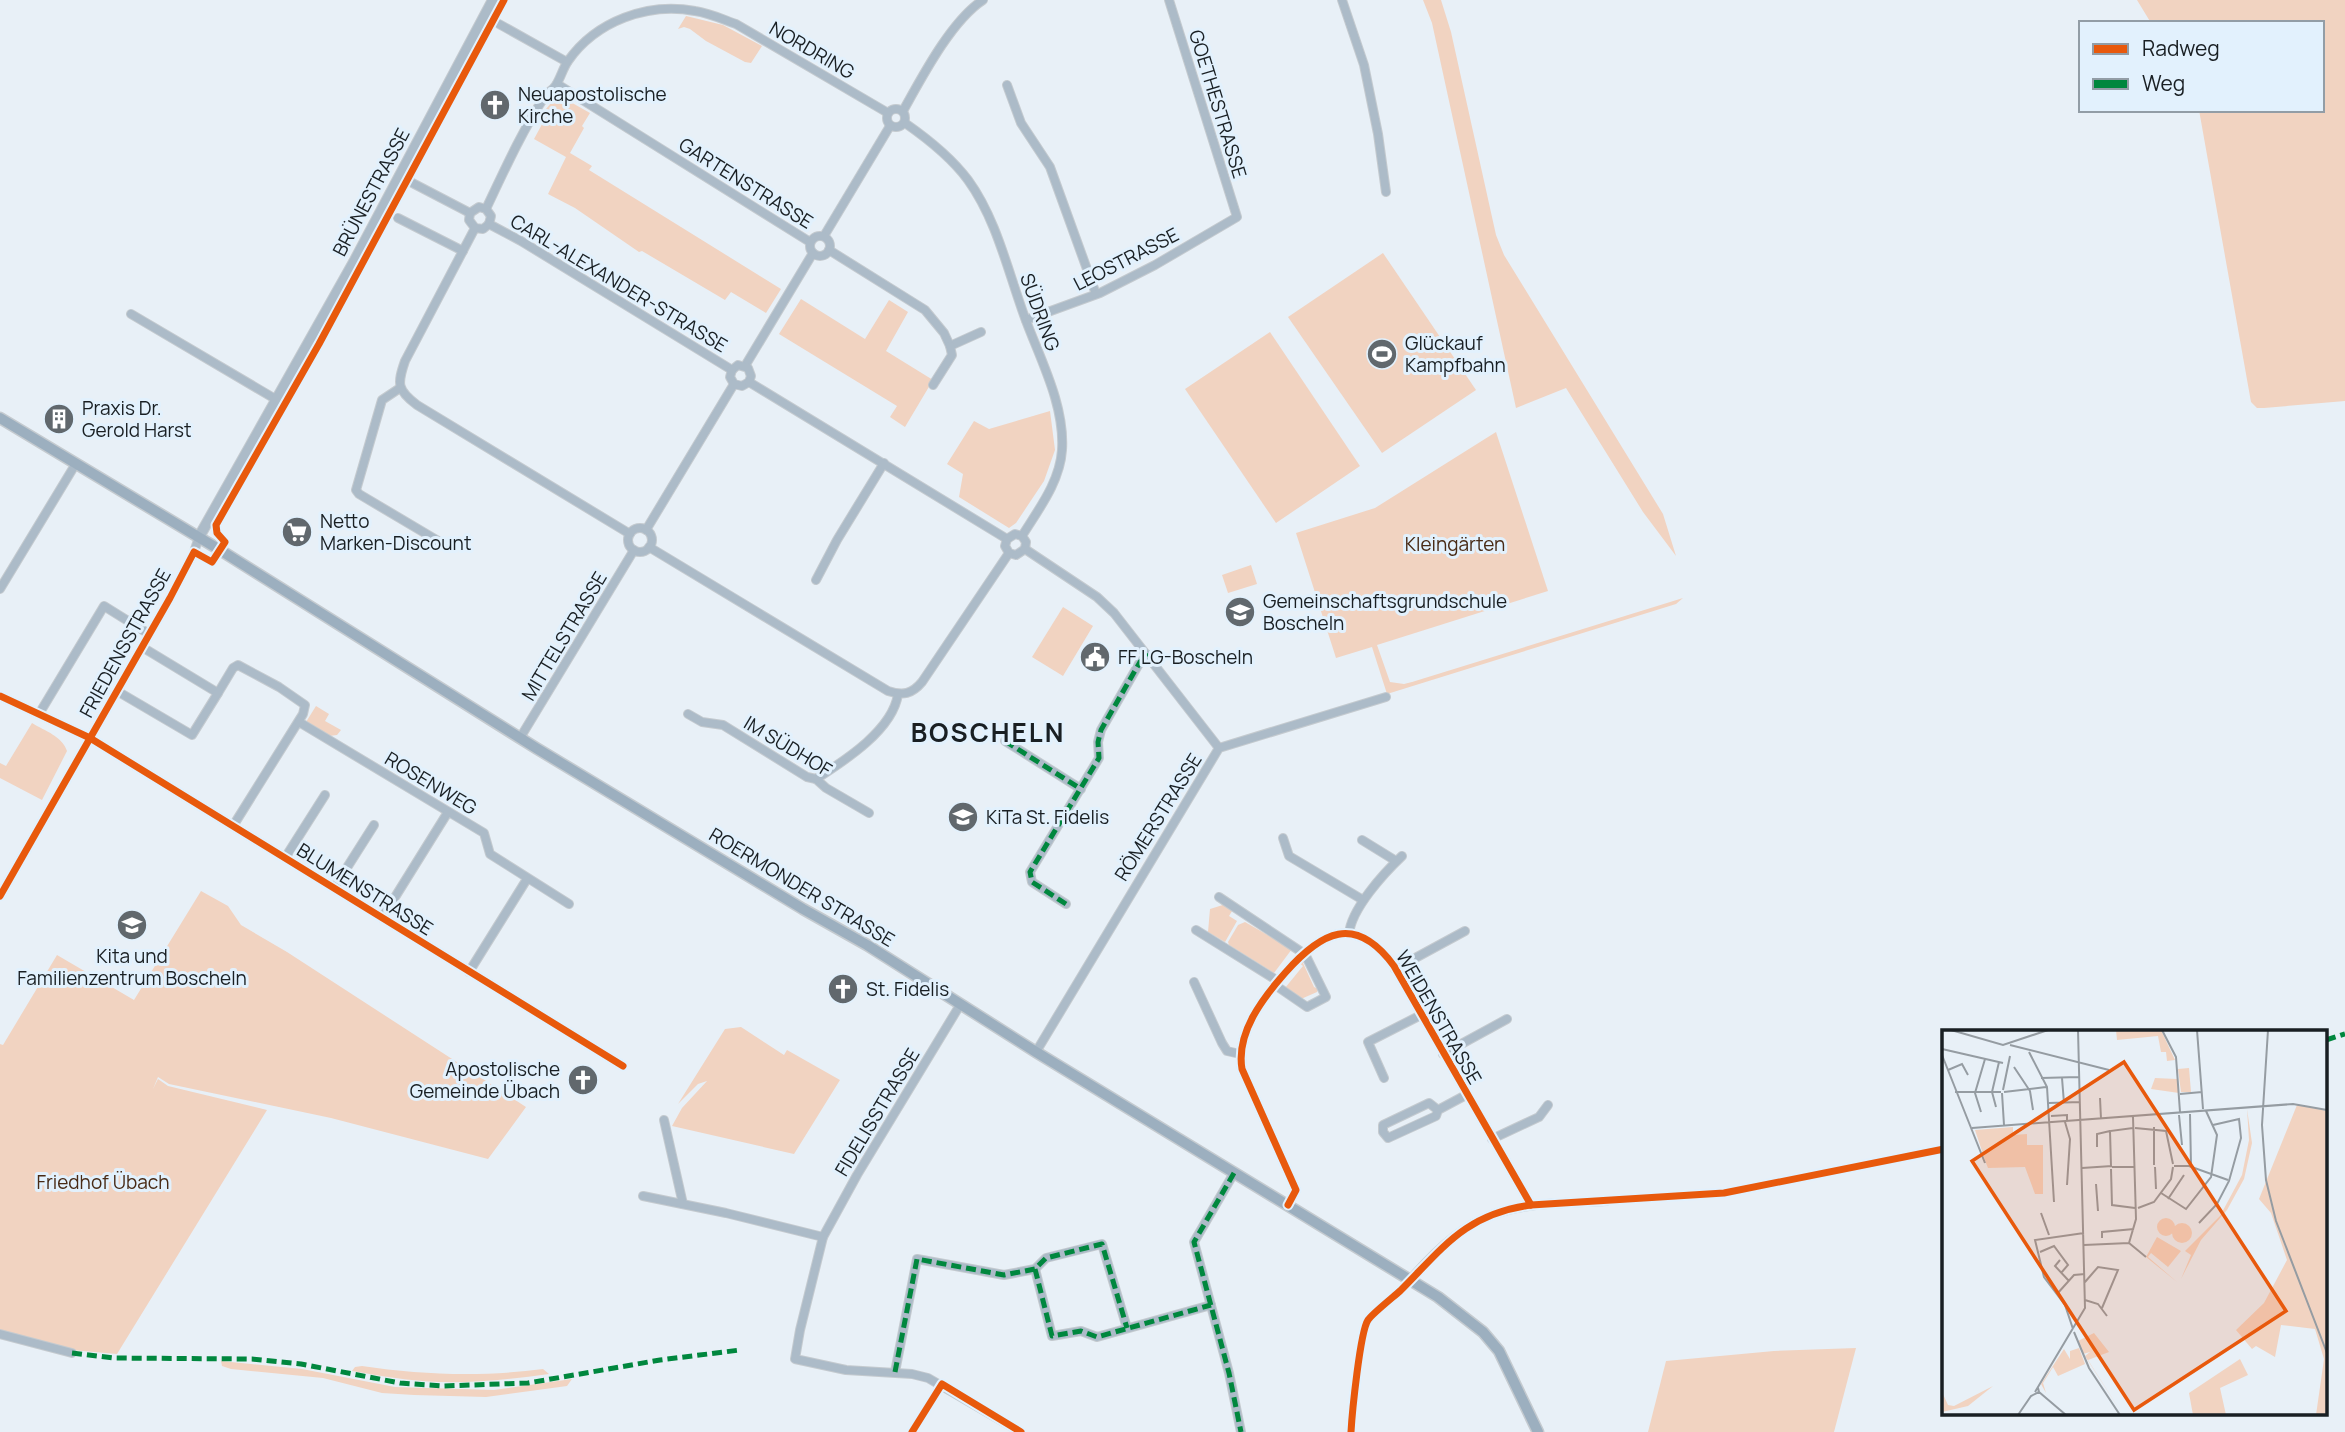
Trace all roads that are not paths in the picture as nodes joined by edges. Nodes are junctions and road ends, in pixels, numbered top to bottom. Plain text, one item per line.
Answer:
1 (493, 0) edge
2 (652, 0) edge
3 (1169, 0) edge
4 (1342, 0) edge
5 (979, 1) edge
6 (652, 10) junction
7 (499, 24) dead end
8 (568, 62) junction
9 (557, 84) junction
10 (1007, 85) dead end
11 (903, 111) junction
12 (888, 113) junction
13 (905, 123) junction
14 (890, 126) junction
15 (399, 176) junction
16 (1386, 192) dead end
17 (486, 209) junction
18 (470, 214) junction
19 (1237, 217) joint
20 (398, 218) dead end
21 (489, 224) junction
22 (475, 228) junction
23 (824, 236) junction
24 (810, 242) junction
25 (828, 250) junction
26 (463, 251) junction
27 (813, 253) junction
28 (1096, 294) junction
29 (131, 314) dead end
30 (1026, 320) junction
31 (981, 332) dead end
32 (950, 346) junction
33 (745, 366) junction
34 (732, 370) junction
35 (749, 382) junction
36 (734, 384) junction
37 (933, 385) dead end
38 (400, 388) junction
39 (277, 400) junction
40 (0, 418) edge
41 (884, 463) junction
42 (75, 465) junction
43 (646, 530) junction
44 (629, 534) junction
45 (1021, 536) junction
46 (199, 537) junction
47 (1007, 539) junction
48 (444, 545) dead end
49 (649, 547) junction
50 (1025, 549) junction
51 (634, 550) junction
52 (1009, 553) junction
53 (0, 569) edge
54 (9, 574) junction
55 (816, 580) dead end
56 (0, 589) edge
57 (149, 634) junction
58 (142, 647) junction
59 (1149, 655) junction
60 (117, 691) junction
61 (218, 693) junction
62 (898, 694) junction
63 (0, 696) edge
64 (1386, 697) dead end
65 (39, 713) junction
66 (688, 714) dead end
67 (299, 722) junction
68 (90, 738) junction
69 (520, 738) junction
70 (1006, 741) dead end
71 (1219, 748) junction
72 (816, 779) junction
73 (1081, 789) junction
74 (325, 795) dead end
75 (448, 812) junction
76 (869, 813) dead end
77 (374, 825) dead end
78 (233, 826) junction
79 (1283, 838) dead end
80 (1362, 840) dead end
81 (285, 858) junction
82 (527, 879) junction
83 (334, 888) junction
84 (0, 896) edge
85 (1219, 897) dead end
86 (1363, 900) junction
87 (569, 904) dead end
88 (1066, 904) dead end
89 (382, 918) junction
90 (1196, 930) dead end
91 (1465, 931) dead end
92 (1349, 934) junction
93 (1303, 952) junction
94 (1395, 969) junction
95 (468, 972) junction
96 (1194, 982) dead end
97 (1276, 983) junction
98 (960, 1005) junction
99 (1421, 1015) junction
100 (1507, 1018) dead end
101 (1036, 1052) junction
102 (1240, 1054) junction
103 (1443, 1054) junction
104 (623, 1066) dead end
105 (1384, 1078) dead end
106 (1466, 1095) junction
107 (1548, 1105) dead end
108 (1438, 1110) junction
109 (664, 1120) dead end
110 (1492, 1139) junction
111 (1234, 1173) junction
112 (643, 1196) dead end
113 (1606, 1201) dead end
114 (683, 1204) junction
115 (1288, 1205) junction
116 (1531, 1205) junction
117 (823, 1237) junction
118 (1035, 1269) junction
119 (1410, 1280) junction
120 (1211, 1305) junction
121 (1127, 1328) junction
122 (0, 1334) edge
123 (72, 1353) dead end
124 (895, 1372) junction
125 (1021, 1432) edge
126 (1241, 1432) edge
127 (1538, 1432) edge

1 - 15 street, BRÜNESTRASSE
2 - 6 street
3 - 19 street, GOETHESTRASSE
4 - 16 street
5 - 11 street
6 - 8 street, NORDRING
6 - 12 street, NORDRING
7 - 8 street
8 - 9 street, NORDRING
9 - 17 street, NORDRING
9 - 24 street, GARTENSTRASSE
10 - 28 street
11 - 12 street
11 - 13 street
12 - 14 street
13 - 14 street
13 - 30 street, SÜDRING
14 - 23 street
15 - 18 street
15 - 39 street, BRÜNESTRASSE
17 - 18 street
17 - 21 street
18 - 22 street
19 - 28 street, LEOSTRASSE
20 - 26 street
21 - 22 street
21 - 34 street, CARL-ALEXANDER-STRASSE
22 - 26 street
23 - 24 street
23 - 25 street
24 - 27 street
25 - 27 street
25 - 32 street, GARTENSTRASSE
26 - 38 street
27 - 33 street
28 - 30 street, LEOSTRASSE
29 - 39 street
30 - 45 street, SÜDRING
31 - 32 street
32 - 37 street
33 - 34 street
33 - 35 street
34 - 36 street
35 - 36 street
35 - 41 street
36 - 43 street
38 - 44 street
38 - 48 street
39 - 46 street, BRÜNESTRASSE
40 - 42 main road, ROERMONDER STRASSE
41 - 47 street
41 - 55 street
42 - 46 main road, ROERMONDER STRASSE
42 - 54 street
43 - 44 street
43 - 49 street
44 - 51 street
45 - 47 street
45 - 50 street
46 - 57 street, FRIEDENSSTRASSE
46 - 69 main road, ROERMONDER STRASSE
47 - 52 street
49 - 51 street
49 - 62 street
50 - 52 street
50 - 59 street
51 - 69 street, MITTELSTRASSE
52 - 62 street
53 - 54 street
54 - 56 street
57 - 58 street, FRIEDENSSTRASSE
57 - 65 street
58 - 60 street, FRIEDENSSTRASSE
58 - 61 street
59 - 71 street
59 - 73 street
60 - 61 street
60 - 68 street, FRIEDENSSTRASSE
61 - 67 street
62 - 72 street
63 - 65 street, BLUMENSTRASSE
64 - 71 street, RÖMERSTRASSE
65 - 68 street, BLUMENSTRASSE
66 - 72 street, IM SÜDHOF
67 - 75 street, ROSENWEG
67 - 78 street
68 - 78 street, BLUMENSTRASSE
68 - 84 street, FRIEDENSSTRASSE
69 - 98 main road, ROERMONDER STRASSE
70 - 73 street
71 - 101 street, RÖMERSTRASSE
72 - 76 street, IM SÜDHOF
73 - 88 street
74 - 81 street
75 - 82 street, ROSENWEG
75 - 89 street
77 - 83 street
78 - 81 street, BLUMENSTRASSE
79 - 86 street
80 - 86 street
81 - 83 street, BLUMENSTRASSE
82 - 87 street, ROSENWEG
82 - 95 street
83 - 89 street, BLUMENSTRASSE
85 - 93 street
86 - 92 street
89 - 95 street, BLUMENSTRASSE
90 - 97 street
91 - 94 street
92 - 93 street
92 - 94 street, WEIDENSTRASSE
93 - 97 street
93 - 97 street
94 - 99 street, WEIDENSTRASSE
95 - 104 street, BLUMENSTRASSE
96 - 102 street
97 - 102 street
98 - 101 main road, ROERMONDER STRASSE
98 - 117 street, FIDELISSTRASSE
99 - 103 street, WEIDENSTRASSE
99 - 105 street
100 - 103 street
101 - 111 main road, ROERMONDER STRASSE
102 - 115 street
103 - 106 street, WEIDENSTRASSE
106 - 108 street
106 - 110 street, WEIDENSTRASSE
107 - 110 street
108 - 108 street
109 - 114 street
110 - 116 street, WEIDENSTRASSE
111 - 115 main road, ROERMONDER STRASSE
111 - 120 street
112 - 114 street
113 - 116 street
114 - 117 street
115 - 119 main road, ROERMONDER STRASSE
116 - 119 street
117 - 124 street, FIDELISSTRASSE
118 - 121 street
118 - 121 street
118 - 124 street
119 - 127 main road, ROERMONDER STRASSE
120 - 121 street
120 - 126 street
122 - 123 street
124 - 125 street

